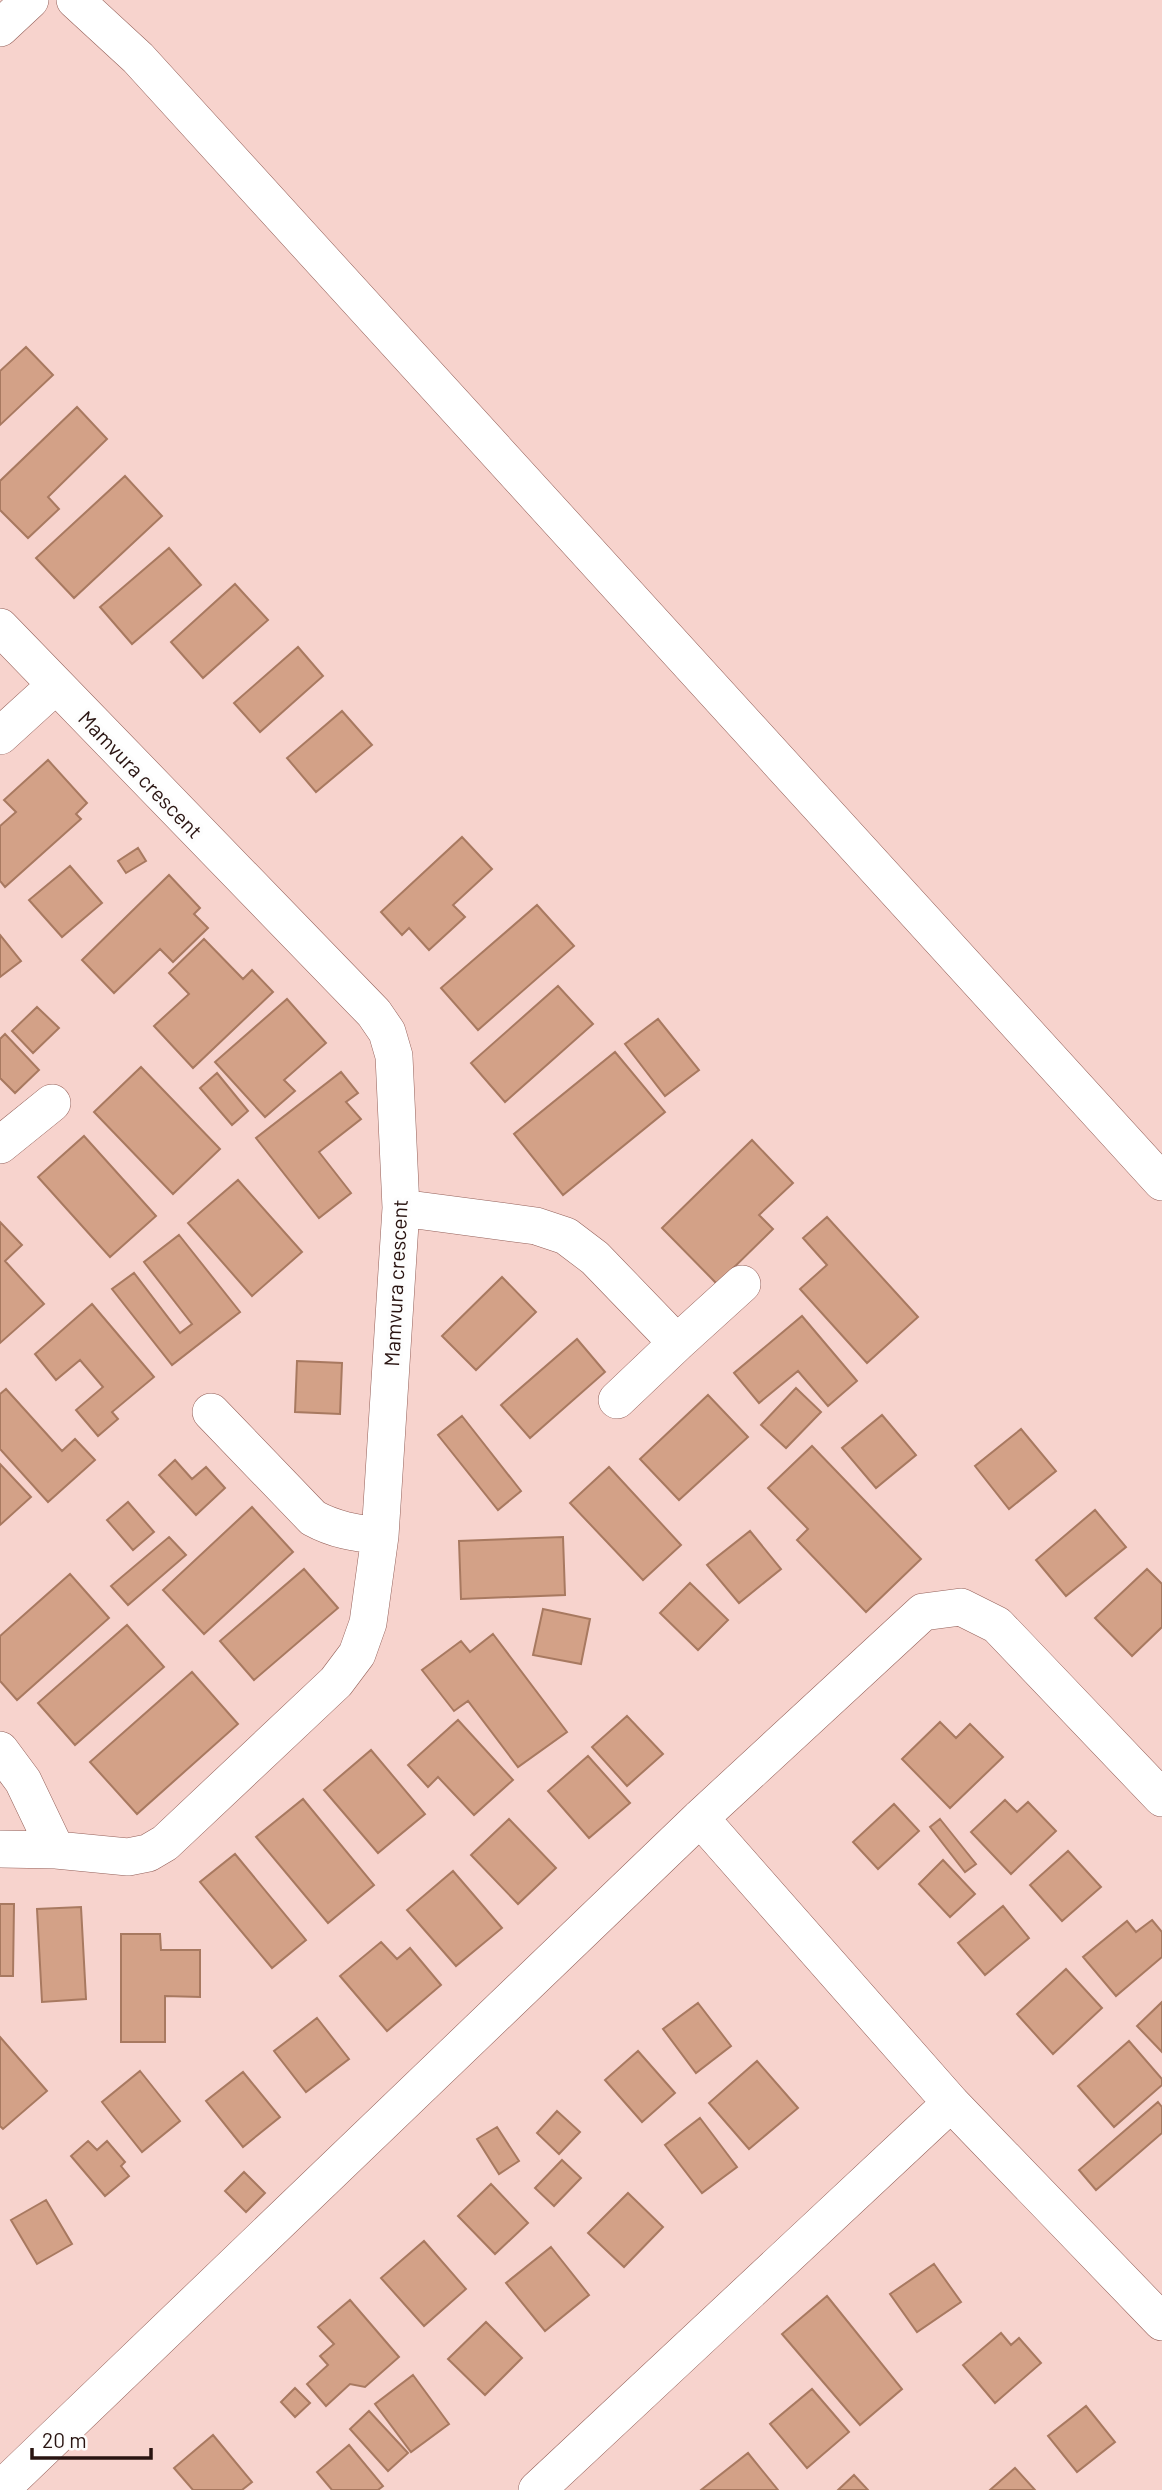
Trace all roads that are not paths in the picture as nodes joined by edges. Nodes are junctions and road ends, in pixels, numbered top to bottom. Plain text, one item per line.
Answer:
1 (30, 0) edge
2 (75, 0) edge
3 (0, 28) edge
4 (0, 627) edge
5 (56, 685) junction
6 (0, 736) edge
7 (52, 1103) dead end
8 (0, 1145) edge
9 (1162, 1182) edge
10 (401, 1208) junction
11 (742, 1284) dead end
12 (677, 1343) junction
13 (617, 1400) dead end
14 (211, 1412) dead end
15 (380, 1536) junction
16 (0, 1750) edge
17 (1162, 1798) edge
18 (699, 1818) junction
19 (0, 1849) edge
20 (56, 1850) junction
21 (951, 2103) junction
22 (1162, 2322) edge
23 (0, 2490) edge
24 (537, 2490) edge

1 - 3 street
2 - 9 street
4 - 5 street, Mamvura crescent
5 - 6 street
5 - 10 street, Mamvura crescent
7 - 8 street
10 - 12 street
10 - 15 street, Mamvura crescent
11 - 12 street
12 - 13 street
14 - 15 street
15 - 20 street, Mamvura crescent
16 - 20 street
17 - 18 street
18 - 21 street
18 - 23 street
19 - 20 street, Mamvura crescent
21 - 22 street
21 - 24 street

